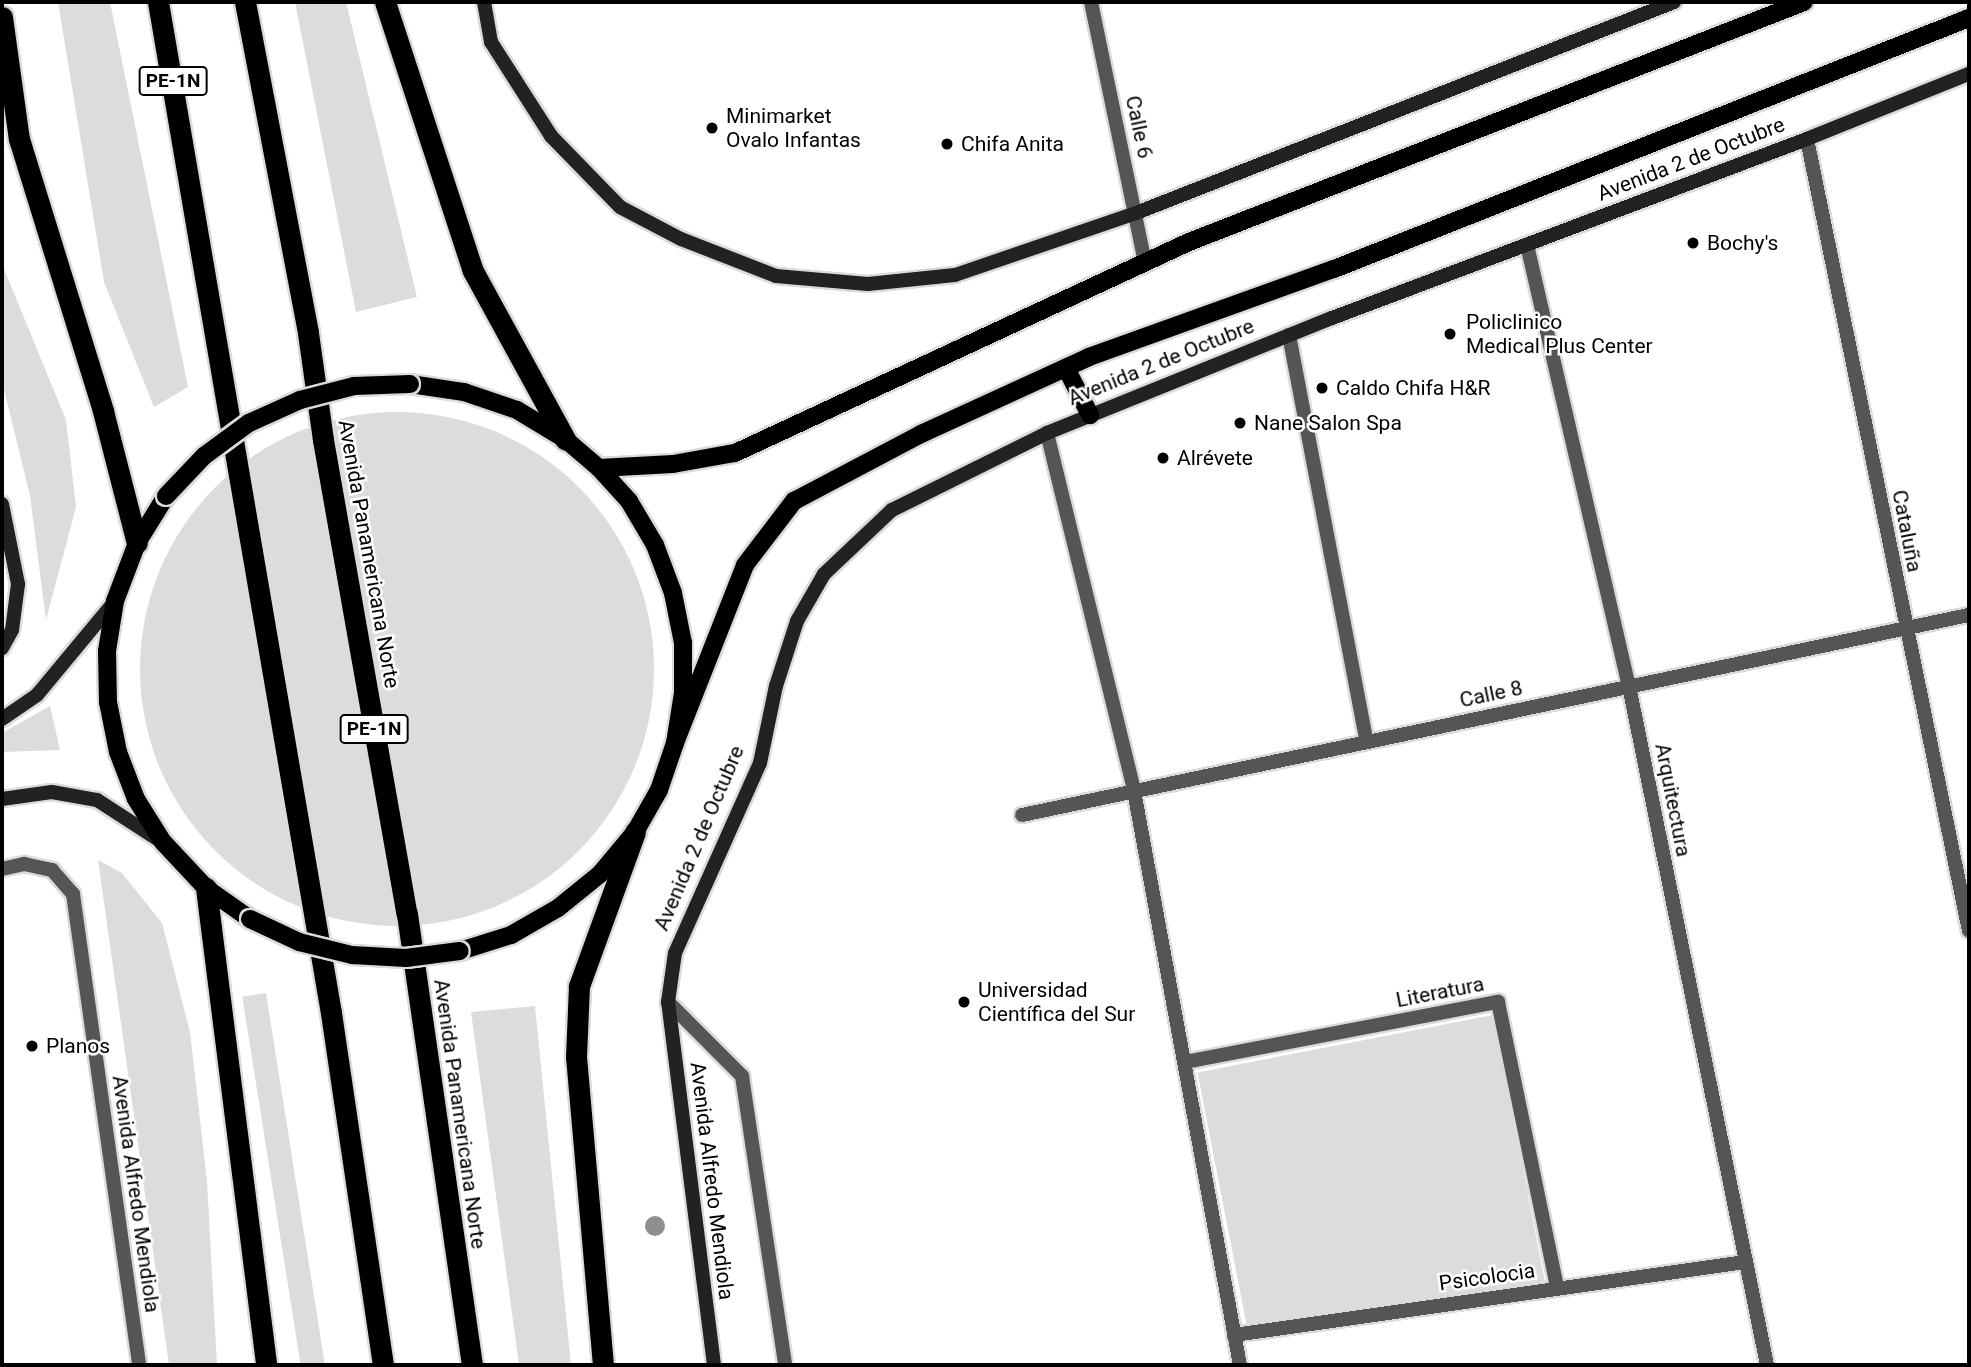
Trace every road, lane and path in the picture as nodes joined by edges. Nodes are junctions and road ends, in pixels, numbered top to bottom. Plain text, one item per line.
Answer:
1 (158, 2) edge
2 (245, 2) edge
3 (385, 2) edge
4 (484, 2) edge
5 (1091, 2) edge
6 (1674, 2) edge
7 (1804, 2) edge
8 (2, 17) edge
9 (1969, 18) edge
10 (1969, 75) edge
11 (1807, 139) junction
12 (1136, 213) junction
13 (1527, 245) junction
14 (1145, 262) junction
15 (1289, 335) junction
16 (1066, 368) junction
17 (1090, 415) junction
18 (1047, 433) junction
19 (565, 439) junction
20 (599, 468) junction
21 (2, 504) edge
22 (137, 543) junction
23 (115, 601) junction
24 (1969, 615) edge
25 (1905, 628) junction
26 (2, 648) edge
27 (1629, 687) junction
28 (2, 719) edge
29 (1367, 742) junction
30 (675, 743) junction
31 (1134, 791) junction
32 (2, 799) edge
33 (1022, 815) dead end
34 (635, 832) junction
35 (163, 842) junction
36 (2, 869) edge
37 (206, 888) junction
38 (1969, 931) edge
39 (668, 1002) junction
40 (1185, 1062) junction
41 (1745, 1262) junction
42 (1557, 1289) junction
43 (1234, 1335) junction
44 (139, 1365) edge
45 (266, 1365) edge
46 (383, 1365) edge
47 (472, 1365) edge
48 (603, 1365) edge
49 (714, 1365) edge
50 (785, 1365) edge
51 (1240, 1365) edge
52 (1767, 1365) edge

1 - 46 highway, PE-1N
2 - 47 highway, Avenida Panamericana Norte / PE-1N
3 - 19 highway
4 - 12 main road
5 - 12 street, Calle 6
6 - 12 main road
7 - 14 main road
8 - 22 highway
9 - 16 main road, Avenida 2 de Octubre
10 - 11 main road, Avenida 2 de Octubre
11 - 13 main road, Avenida 2 de Octubre
11 - 25 street, Cataluña
12 - 14 street, Calle 6
13 - 15 main road, Avenida 2 de Octubre
13 - 27 street, Arquitectura
14 - 20 main road
15 - 17 main road, Avenida 2 de Octubre
15 - 29 street
16 - 17 main road
16 - 30 main road, Avenida 2 de Octubre
17 - 18 main road, Avenida 2 de Octubre
18 - 31 street
18 - 39 main road, Avenida 2 de Octubre
19 - 20 main road
19 - 22 main road, bridge
20 - 30 main road
21 - 26 main road
22 - 23 main road
23 - 28 main road
23 - 35 main road
24 - 25 street, Calle 8
25 - 27 street, Calle 8
25 - 38 street, Cataluña
27 - 29 street, Calle 8
27 - 41 street, Arquitectura
29 - 31 street, Calle 8
30 - 34 main road
31 - 33 street, Calle 8
31 - 40 street
32 - 35 main road
34 - 37 main road, bridge
34 - 48 highway
35 - 37 main road
36 - 44 street, Avenida Alfredo Mendiola
37 - 45 highway
39 - 49 main road, Avenida Alfredo Mendiola
39 - 50 street
40 - 42 street, Literatura
40 - 43 street
41 - 42 street, Psicolocia
41 - 52 street, Arquitectura
42 - 43 street, Psicolocia
43 - 51 street

